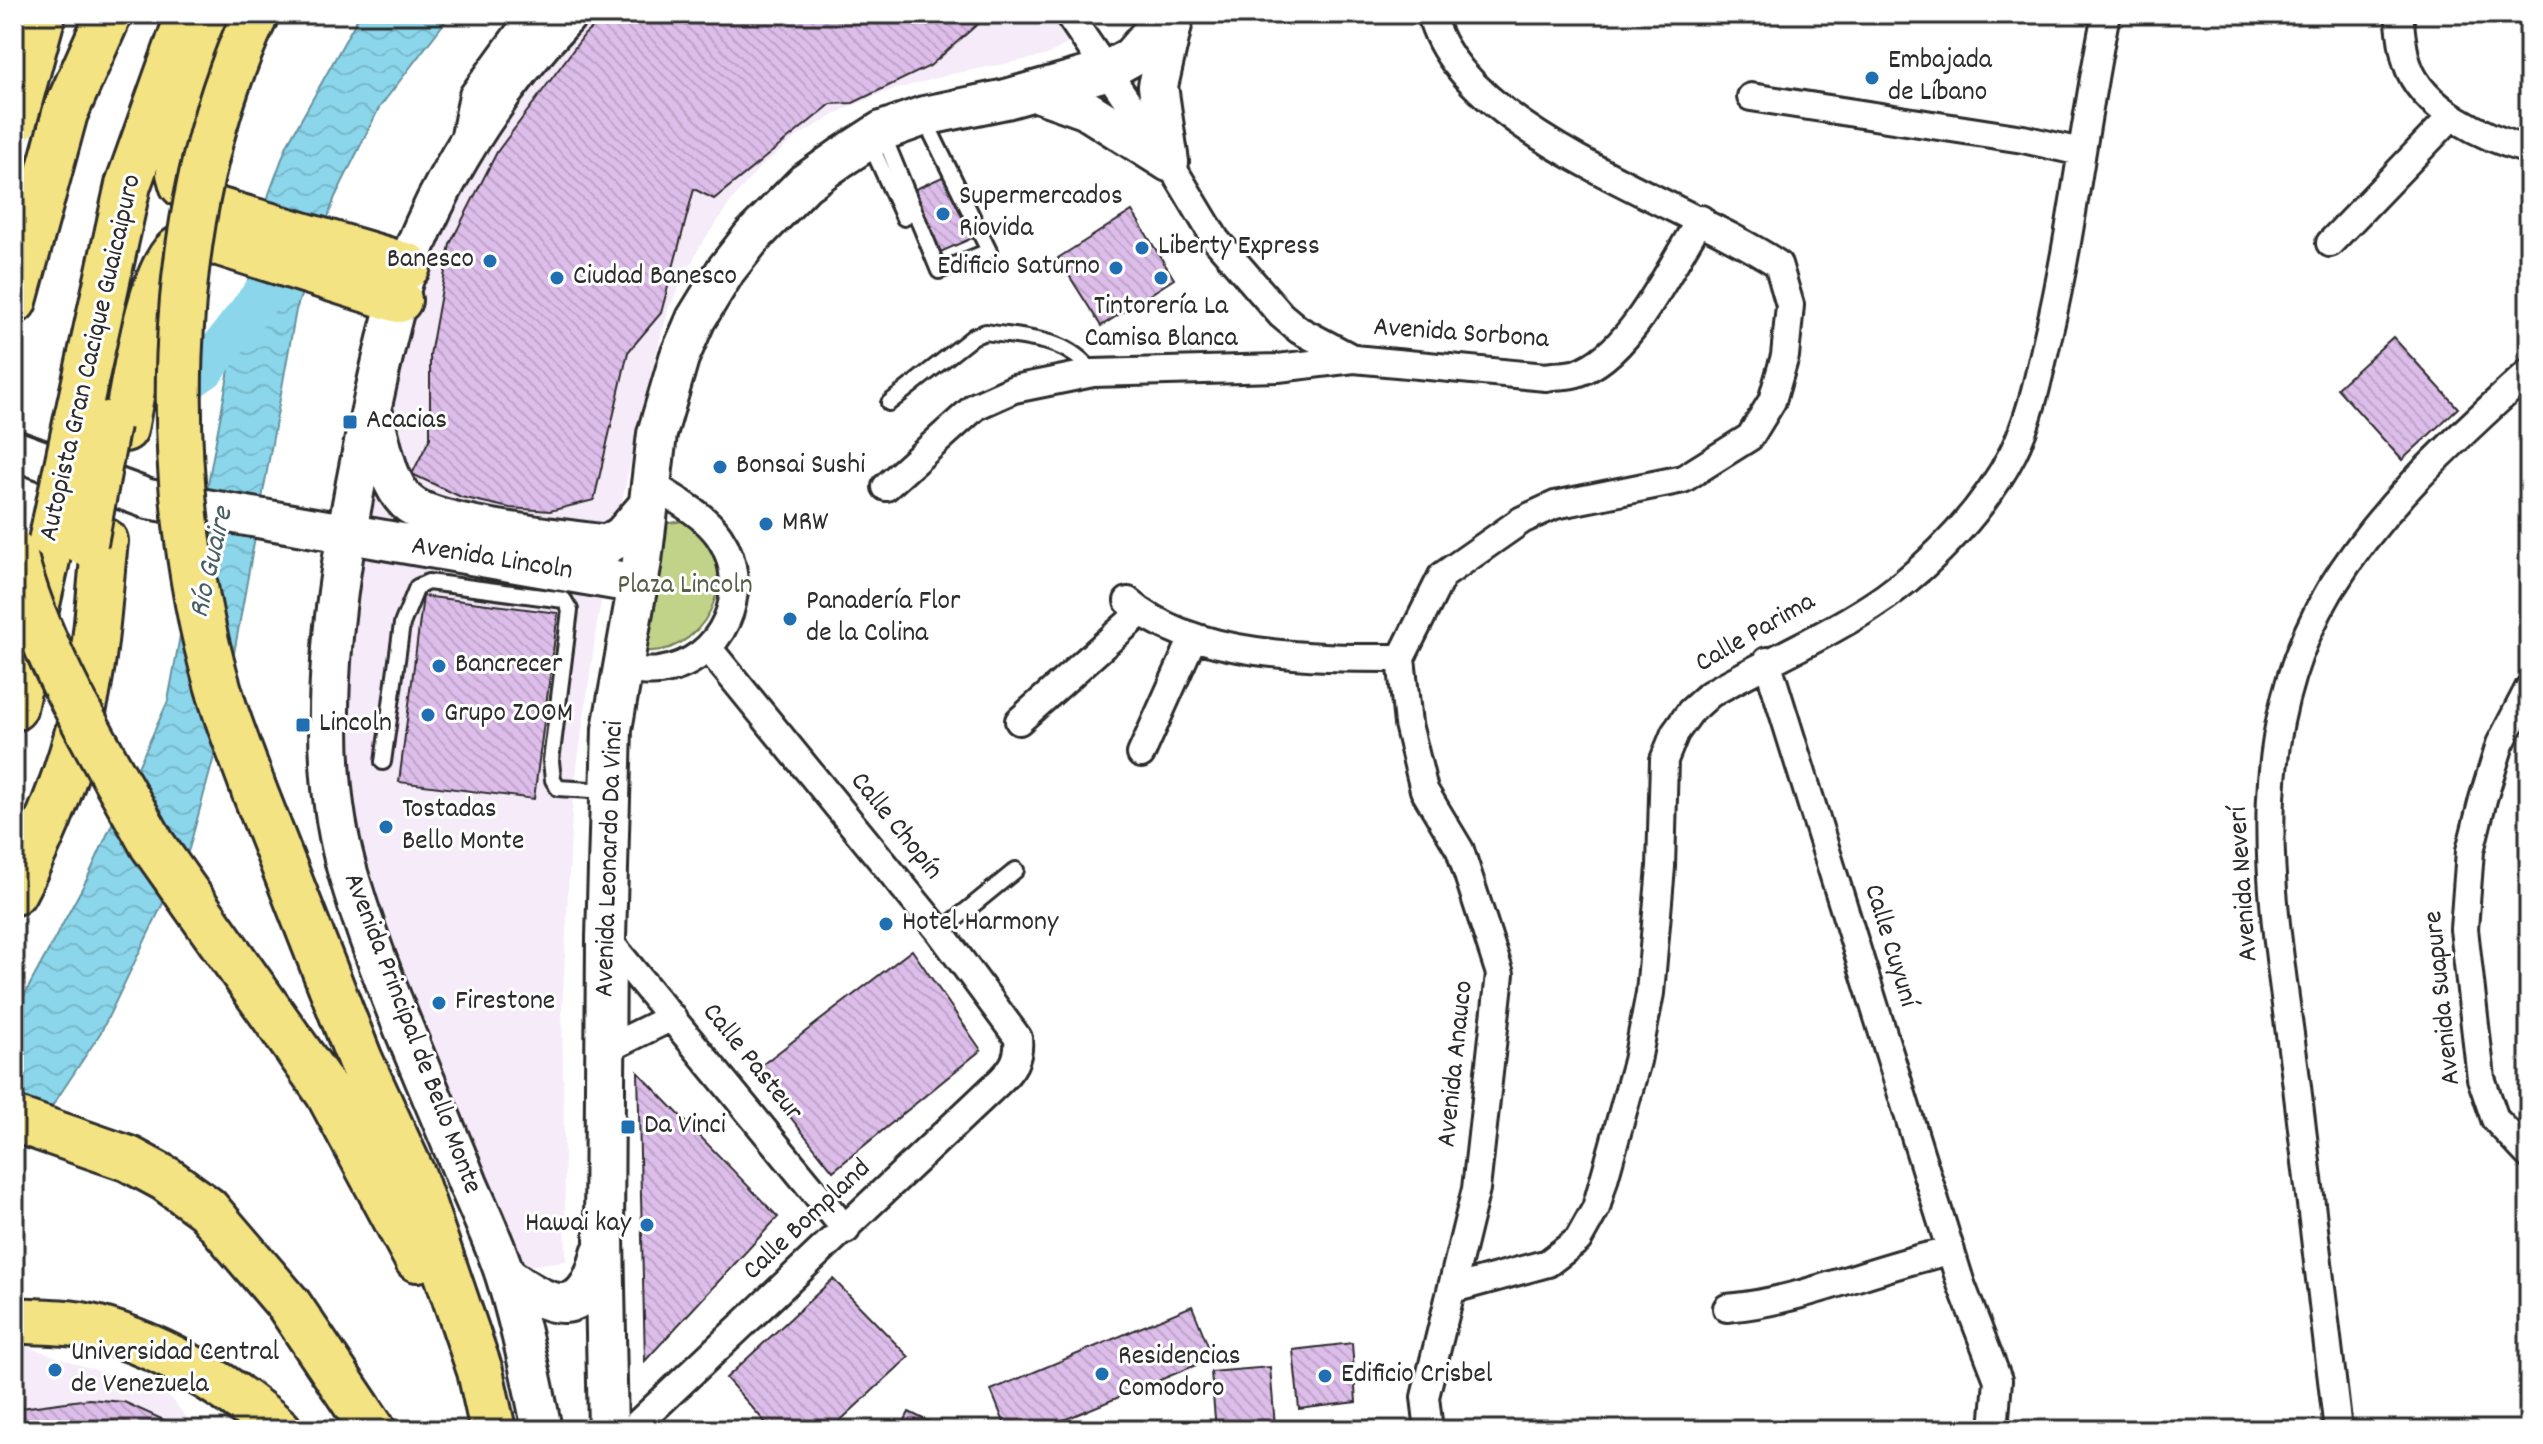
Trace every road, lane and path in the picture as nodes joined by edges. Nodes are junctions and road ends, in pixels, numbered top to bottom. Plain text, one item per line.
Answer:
1 (43, 14) edge
2 (109, 14) edge
3 (234, 14) edge
4 (256, 14) edge
5 (532, 14) edge
6 (568, 14) edge
7 (1068, 14) edge
8 (1168, 14) edge
9 (1175, 14) edge
10 (1431, 14) edge
11 (2106, 14) edge
12 (2399, 14) edge
13 (182, 28) edge
14 (1106, 71) junction
15 (1037, 92) junction
16 (1751, 97) dead end
17 (924, 116) junction
18 (2451, 117) junction
19 (14, 121) edge
20 (875, 136) junction
21 (2529, 150) edge
22 (2081, 152) junction
23 (461, 156) junction
24 (1169, 162) junction
25 (904, 218) dead end
26 (1701, 219) junction
27 (204, 225) junction
28 (2330, 243) dead end
29 (395, 280) junction
30 (14, 301) edge
31 (1354, 359) junction
32 (2529, 372) edge
33 (1093, 373) junction
34 (889, 403) dead end
35 (372, 408) junction
36 (103, 424) junction
37 (14, 450) edge
38 (886, 487) dead end
39 (650, 495) junction
40 (346, 536) junction
41 (64, 544) edge
42 (638, 584) junction
43 (1193, 638) junction
44 (709, 649) junction
45 (1401, 658) junction
46 (1767, 661) junction
47 (622, 669) junction
48 (2529, 688) edge
49 (14, 708) edge
50 (1019, 721) dead end
51 (1141, 754) dead end
52 (383, 762) dead end
53 (608, 791) junction
54 (14, 849) edge
55 (1016, 870) dead end
56 (14, 892) edge
57 (940, 932) junction
58 (606, 938) junction
59 (672, 1017) junction
60 (607, 1049) junction
61 (1019, 1052) joint
62 (14, 1119) edge
63 (2529, 1155) edge
64 (846, 1230) junction
65 (604, 1238) junction
66 (1951, 1251) junction
67 (505, 1275) junction
68 (1453, 1289) junction
69 (1727, 1308) dead end
70 (14, 1320) edge
71 (279, 1430) edge
72 (373, 1430) edge
73 (474, 1430) edge
74 (493, 1430) edge
75 (542, 1430) edge
76 (608, 1430) edge
77 (631, 1430) edge
78 (1429, 1430) edge
79 (1994, 1430) edge
80 (2338, 1430) edge

1 - 19 highway, bridge
2 - 30 highway
3 - 27 highway
4 - 74 highway, bridge
5 - 23 street
6 - 23 street, Avenida Principal de Bello Monte
7 - 14 street, Avenida Sorbona
8 - 14 street, Avenida Leonardo Da Vinci
9 - 24 street
10 - 26 street
11 - 22 street, Calle Parima
12 - 18 street
13 - 36 highway, Autopista Gran Cacique Guaicaipuro
14 - 15 street, Avenida Leonardo Da Vinci
14 - 24 street, Avenida Sorbona
15 - 17 street, Avenida Leonardo Da Vinci
15 - 24 street
16 - 22 street
17 - 20 street, Avenida Leonardo Da Vinci
17 - 20 lane
18 - 21 street
18 - 28 street
20 - 25 lane
20 - 39 street, Avenida Leonardo Da Vinci
22 - 46 street, Calle Parima
23 - 29 street, Avenida Principal de Bello Monte
24 - 31 street, Avenida Sorbona
26 - 31 street, Avenida Sorbona
26 - 45 street
27 - 29 highway
27 - 36 highway
29 - 35 street, Avenida Principal de Bello Monte
31 - 33 street
32 - 80 street, Avenida Neverí
33 - 34 lane
33 - 38 street
35 - 39 street
35 - 40 street, Avenida Principal de Bello Monte
36 - 41 highway, Autopista Gran Cacique Guaicaipuro, bridge
37 - 40 street, Avenida Lincoln
39 - 42 street, Avenida Leonardo Da Vinci
39 - 44 street
40 - 42 street, Avenida Lincoln
40 - 67 street, Avenida Principal de Bello Monte
41 - 49 highway, Autopista Gran Cacique Guaicaipuro
41 - 54 highway
41 - 56 highway
41 - 73 highway, bridge
42 - 47 street, Avenida Leonardo Da Vinci
43 - 45 street
43 - 50 street
43 - 51 street
44 - 47 street
44 - 57 street, Calle Chopín
45 - 68 street, Avenida Anauco
46 - 66 street, Calle Cuyuní
46 - 68 street, Calle Parima
47 - 53 street, Avenida Leonardo Da Vinci
48 - 63 street, Avenida Suapure
52 - 53 lane
53 - 58 street, Avenida Leonardo Da Vinci
55 - 57 lane
57 - 61 street, Calle Chopín
58 - 59 street, Calle Pasteur
58 - 60 street, Avenida Leonardo Da Vinci
59 - 60 street
59 - 64 street, Calle Pasteur
60 - 65 street, Avenida Leonardo Da Vinci
61 - 64 street, Calle Bompland
62 - 72 highway
64 - 77 street, Calle Bompland
65 - 67 street
65 - 76 street, Avenida Leonardo Da Vinci
66 - 69 street
66 - 79 street, Calle Cuyuní
67 - 75 street, Avenida Principal de Bello Monte
68 - 78 street, Avenida Anauco
70 - 71 highway

